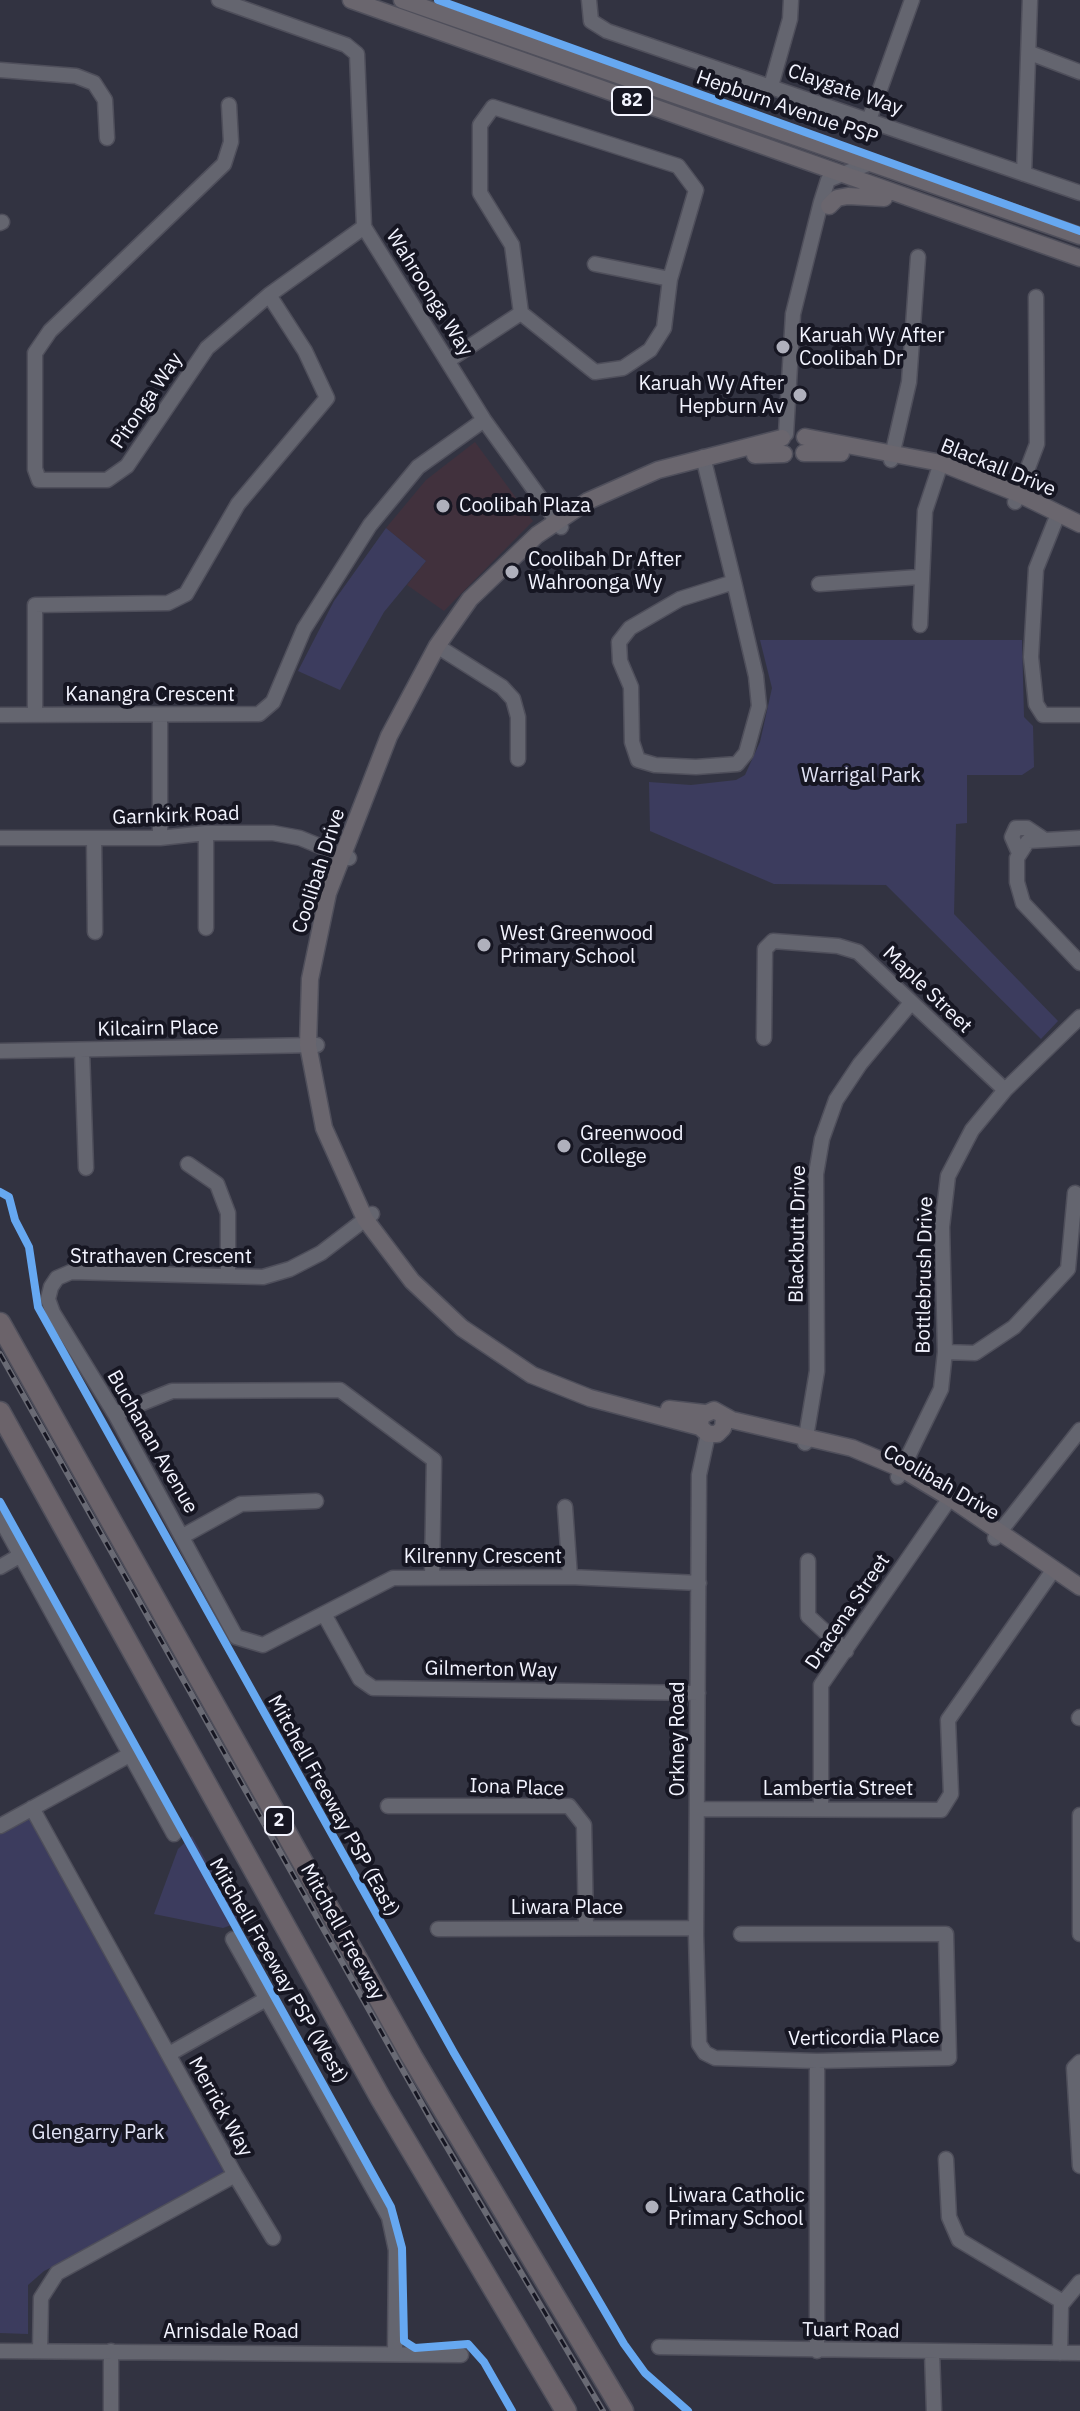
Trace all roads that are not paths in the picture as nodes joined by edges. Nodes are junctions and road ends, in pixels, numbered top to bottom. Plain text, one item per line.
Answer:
1 (219, 0) edge
2 (351, 0) edge
3 (402, 0) edge
4 (589, 0) edge
5 (791, 0) edge
6 (912, 0) edge
7 (1030, 0) edge
8 (1030, 53) junction
9 (0, 70) edge
10 (1080, 72) edge
11 (771, 86) junction
12 (229, 105) dead end
13 (869, 120) junction
14 (107, 138) dead end
15 (822, 148) junction
16 (868, 164) junction
17 (837, 174) junction
18 (1024, 174) junction
19 (1080, 193) edge
20 (829, 206) junction
21 (947, 212) junction
22 (819, 221) junction
23 (364, 227) junction
24 (1080, 236) edge
25 (918, 257) dead end
26 (1080, 258) edge
27 (595, 264) dead end
28 (670, 279) junction
29 (269, 295) junction
30 (1036, 297) dead end
31 (521, 313) junction
32 (449, 360) junction
33 (484, 420) junction
34 (793, 442) junction
35 (892, 456) junction
36 (704, 461) junction
37 (939, 468) junction
38 (1017, 498) junction
39 (1057, 518) junction
40 (559, 524) junction
41 (1080, 524) edge
42 (1080, 533) edge
43 (919, 577) junction
44 (734, 582) junction
45 (819, 584) dead end
46 (920, 625) dead end
47 (440, 648) junction
48 (0, 715) edge
49 (35, 715) junction
50 (160, 715) junction
51 (1080, 715) edge
52 (518, 759) dead end
53 (206, 833) junction
54 (0, 838) edge
55 (94, 838) junction
56 (160, 838) junction
57 (1080, 838) edge
58 (345, 856) junction
59 (206, 928) dead end
60 (95, 932) dead end
61 (1080, 963) edge
62 (910, 1004) junction
63 (1080, 1017) edge
64 (764, 1038) dead end
65 (312, 1045) junction
66 (0, 1051) edge
67 (82, 1051) junction
68 (1005, 1090) junction
69 (188, 1164) dead end
70 (86, 1168) dead end
71 (1075, 1193) dead end
72 (368, 1216) junction
73 (228, 1276) junction
74 (57, 1278) joint
75 (0, 1323) edge
76 (945, 1352) junction
77 (0, 1412) edge
78 (115, 1414) junction
79 (711, 1425) junction
80 (1080, 1430) edge
81 (806, 1439) junction
82 (900, 1473) junction
83 (316, 1501) dead end
84 (948, 1501) junction
85 (565, 1507) dead end
86 (0, 1518) edge
87 (998, 1535) junction
88 (183, 1536) junction
89 (21, 1555) junction
90 (808, 1561) dead end
91 (0, 1567) edge
92 (1051, 1572) junction
93 (432, 1575) junction
94 (570, 1577) junction
95 (699, 1583) junction
96 (1080, 1587) edge
97 (1080, 1596) edge
98 (324, 1614) junction
99 (236, 1637) joint
100 (846, 1651) junction
101 (698, 1693) junction
102 (131, 1754) junction
103 (388, 1806) dead end
104 (32, 1808) junction
105 (697, 1809) junction
106 (821, 1809) junction
107 (1080, 1815) edge
108 (0, 1826) edge
109 (174, 1834) dead end
110 (586, 1927) junction
111 (696, 1928) junction
112 (438, 1929) dead end
113 (741, 1934) dead end
114 (1080, 1934) edge
115 (233, 1939) dead end
116 (268, 1998) junction
117 (699, 2044) joint
118 (169, 2054) junction
119 (817, 2061) junction
120 (1080, 2062) edge
121 (946, 2159) dead end
122 (1080, 2166) edge
123 (235, 2175) junction
124 (273, 2238) dead end
125 (1080, 2282) edge
126 (1063, 2302) junction
127 (566, 2314) junction
128 (524, 2342) junction
129 (659, 2347) dead end
130 (0, 2351) edge
131 (40, 2351) junction
132 (111, 2351) junction
133 (817, 2351) junction
134 (937, 2352) junction
135 (1060, 2353) junction
136 (1080, 2353) edge
137 (395, 2354) junction
138 (461, 2355) dead end
139 (111, 2411) edge
140 (555, 2411) edge
141 (566, 2411) edge
142 (623, 2411) edge
143 (636, 2411) edge
144 (934, 2411) edge
145 (942, 2411) edge

1 - 23 street, Wahroonga Way
2 - 17 main road, 82
3 - 15 main road, 82
4 - 11 street, Claygate Way
5 - 11 street
6 - 13 street
7 - 8 street
8 - 10 street
8 - 18 street
9 - 14 street
11 - 13 street, Claygate Way
12 - 29 street, Pitonga Way
13 - 18 street, Claygate Way
15 - 16 main road, 82
15 - 17 street
16 - 17 street
16 - 24 main road, 82
17 - 20 street
17 - 21 main road, 82
17 - 22 street
18 - 19 street, Claygate Way
20 - 21 main road
20 - 22 street
21 - 26 main road, 82
22 - 34 street
23 - 29 street, Pitonga Way
23 - 32 street, Wahroonga Way
25 - 35 street
27 - 28 street
28 - 31 street
28 - 31 street
29 - 49 street
30 - 38 street
31 - 32 street
32 - 33 street, Wahroonga Way
33 - 40 street, Wahroonga Way
33 - 50 street, Kanangra Crescent
34 - 35 main road, Blackall Drive
34 - 36 main road, Coolibah Drive
35 - 37 main road, Blackall Drive
36 - 40 main road, Coolibah Drive
36 - 44 street
37 - 38 main road, Blackall Drive
37 - 43 street
38 - 39 main road, Blackall Drive
39 - 41 main road, Blackall Drive
39 - 42 main road, Blackall Drive
39 - 51 street
40 - 47 main road, Coolibah Drive
43 - 45 street
43 - 46 street
44 - 44 street
47 - 52 street
47 - 58 main road, Coolibah Drive
48 - 49 street, Kanangra Crescent
49 - 50 street, Kanangra Crescent
50 - 56 street
53 - 56 street, Garnkirk Road
53 - 58 street, Garnkirk Road
53 - 59 street
54 - 55 street, Garnkirk Road
55 - 56 street, Garnkirk Road
55 - 60 street
57 - 61 street
58 - 65 main road, Coolibah Drive
62 - 64 street, Maple Street
62 - 68 street, Maple Street
62 - 81 street, Blackbutt Drive
63 - 68 street, Bottlebrush Drive
65 - 67 street, Kilcairn Place
65 - 72 main road, Coolibah Drive
66 - 67 street, Kilcairn Place
67 - 70 street
68 - 76 street, Bottlebrush Drive
69 - 73 street
71 - 76 street
72 - 73 street, Strathaven Crescent
72 - 79 main road, Coolibah Drive
73 - 74 street, Strathaven Crescent
74 - 78 street, Buchanan Avenue
75 - 127 highway, Mitchell Freeway / 2
76 - 82 street, Bottlebrush Drive
77 - 128 highway, 2
78 - 88 street, Buchanan Avenue
78 - 93 street
79 - 81 main road, Coolibah Drive
79 - 95 street, Orkney Road
80 - 87 street
81 - 82 main road, Coolibah Drive
82 - 84 main road, Coolibah Drive
83 - 88 street
84 - 87 main road, Coolibah Drive
84 - 100 street, Dracena Street
85 - 94 street
86 - 89 street
87 - 92 main road, Coolibah Drive
88 - 99 street, Buchanan Avenue
89 - 91 street
89 - 102 street
90 - 100 street
92 - 96 main road, Coolibah Drive
92 - 97 main road, Coolibah Drive
92 - 106 street, Lambertia Street
93 - 94 street, Kilrenny Crescent
93 - 98 street, Kilrenny Crescent
94 - 95 street, Kilrenny Crescent
95 - 101 street, Orkney Road
98 - 99 street, Kilrenny Crescent
98 - 101 street, Gilmerton Way
100 - 106 street, Dracena Street
101 - 105 street, Orkney Road
102 - 104 street
102 - 109 street
103 - 110 street, Iona Place
104 - 108 street
104 - 118 street, Merrick Way
105 - 106 street, Lambertia Street
105 - 111 street, Orkney Road
107 - 114 street
110 - 111 street, Liwara Place
110 - 112 street, Liwara Place
111 - 117 street, Orkney Road
113 - 119 street, Verticordia Place
115 - 116 street
116 - 118 street
116 - 137 street
117 - 119 street, Verticordia Place
118 - 123 street, Merrick Way
119 - 133 street
120 - 122 street
121 - 126 street
123 - 124 street
123 - 131 street, Merrick Way
125 - 126 street
126 - 135 street
127 - 142 highway, Mitchell Freeway / 2
127 - 143 highway
128 - 140 highway
128 - 141 highway, 2
129 - 133 street, Tuart Road
130 - 131 street, Arnisdale Road
131 - 132 street, Arnisdale Road
132 - 137 street, Arnisdale Road
132 - 139 street
133 - 134 street, Tuart Road
134 - 135 street, Tuart Road
134 - 144 street
134 - 145 street
135 - 136 street, Tuart Road
137 - 138 street, Arnisdale Road

